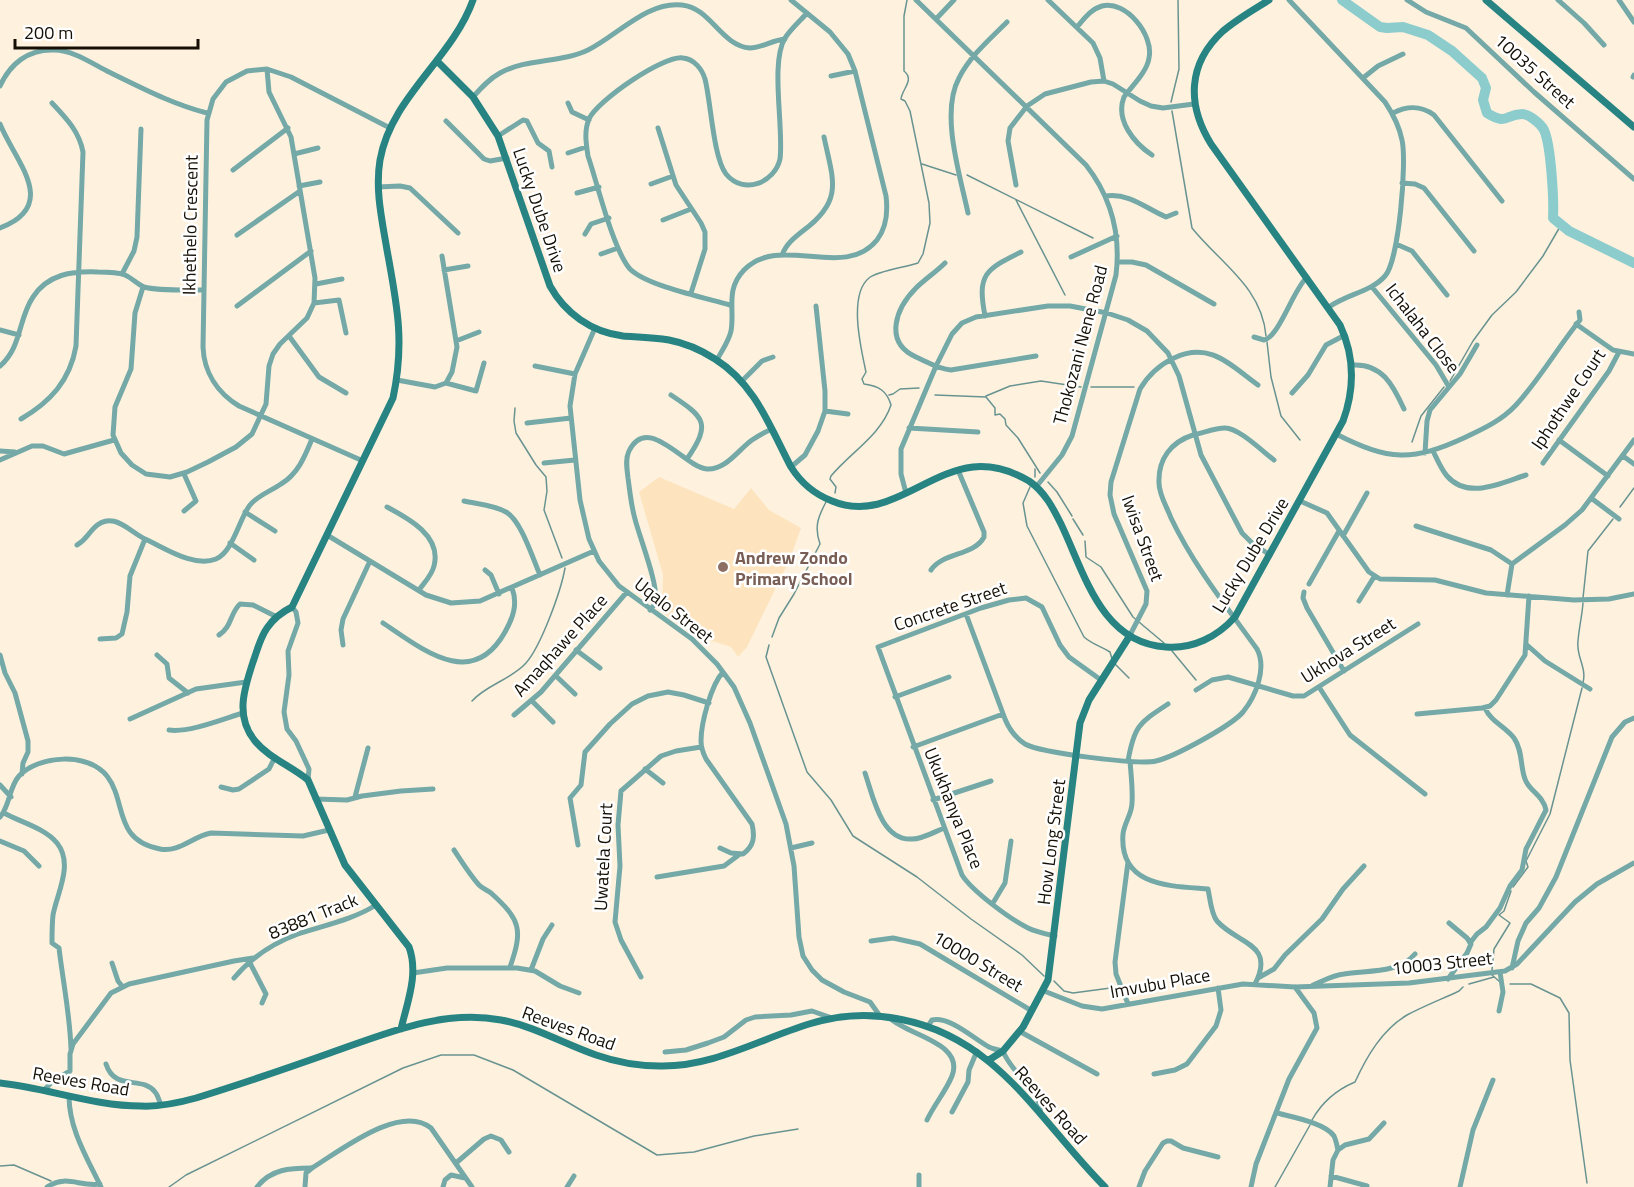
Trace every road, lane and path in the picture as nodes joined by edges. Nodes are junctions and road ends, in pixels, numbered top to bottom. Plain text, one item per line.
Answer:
1 (473, 0) edge
2 (790, 0) edge
3 (915, 0) edge
4 (954, 0) edge
5 (1048, 0) edge
6 (1269, 0) edge
7 (1289, 0) edge
8 (1407, 0) edge
9 (1486, 0) edge
10 (1558, 0) edge
11 (1619, 0) edge
12 (807, 13) junction
13 (936, 19) junction
14 (1007, 22) dead end
15 (1634, 22) edge
16 (1077, 27) junction
17 (785, 39) junction
18 (1604, 45) dead end
19 (1403, 54) dead end
20 (974, 56) junction
21 (438, 62) junction
22 (267, 69) junction
23 (855, 71) junction
24 (831, 76) dead end
25 (1363, 78) junction
26 (1104, 81) junction
27 (0, 86) edge
28 (1127, 93) junction
29 (473, 97) junction
30 (52, 103) dead end
31 (568, 103) dead end
32 (1194, 104) junction
33 (1027, 106) junction
34 (207, 113) junction
35 (1393, 113) junction
36 (589, 120) junction
37 (446, 121) dead end
38 (0, 124) edge
39 (1634, 127) edge
40 (288, 128) junction
41 (390, 128) junction
42 (658, 128) dead end
43 (141, 129) dead end
44 (498, 136) junction
45 (824, 137) dead end
46 (586, 147) junction
47 (318, 148) dead end
48 (568, 153) dead end
49 (294, 154) junction
50 (1152, 155) dead end
51 (507, 158) junction
52 (552, 166) dead end
53 (233, 170) dead end
54 (673, 176) junction
55 (1634, 179) edge
56 (320, 182) dead end
57 (1402, 183) junction
58 (651, 184) dead end
59 (1016, 185) dead end
60 (378, 187) junction
61 (599, 188) junction
62 (299, 189) junction
63 (577, 194) dead end
64 (1106, 196) junction
65 (1502, 201) dead end
66 (691, 209) junction
67 (968, 213) dead end
68 (1176, 213) dead end
69 (609, 218) junction
70 (663, 220) dead end
71 (0, 228) edge
72 (458, 232) dead end
73 (585, 234) dead end
74 (237, 235) dead end
75 (1117, 236) junction
76 (1396, 244) junction
77 (618, 248) junction
78 (310, 251) junction
79 (1474, 251) dead end
80 (1021, 252) dead end
81 (601, 254) dead end
82 (782, 255) junction
83 (442, 256) dead end
84 (1071, 257) dead end
85 (1118, 262) junction
86 (945, 263) dead end
87 (468, 266) dead end
88 (444, 270) junction
89 (79, 272) junction
90 (122, 274) junction
91 (1307, 277) junction
92 (342, 279) dead end
93 (316, 284) junction
94 (1372, 286) junction
95 (143, 287) junction
96 (204, 290) junction
97 (691, 293) junction
98 (1447, 295) dead end
99 (314, 303) junction
100 (1214, 304) dead end
101 (730, 305) junction
102 (237, 306) dead end
103 (816, 306) dead end
104 (1329, 307) junction
105 (1579, 312) dead end
106 (1107, 313) junction
107 (985, 316) junction
108 (1576, 324) junction
109 (595, 328) junction
110 (0, 330) edge
111 (479, 332) dead end
112 (346, 333) dead end
113 (19, 335) junction
114 (1345, 335) junction
115 (289, 336) junction
116 (1254, 337) dead end
117 (456, 340) junction
118 (1477, 345) dead end
119 (1619, 352) junction
120 (1634, 354) edge
121 (1036, 356) dead end
122 (773, 357) dead end
123 (1172, 359) junction
124 (717, 360) junction
125 (484, 363) dead end
126 (1352, 365) junction
127 (0, 366) edge
128 (535, 366) dead end
129 (936, 366) junction
130 (575, 374) junction
131 (397, 380) junction
132 (742, 381) junction
133 (446, 383) junction
134 (1258, 385) dead end
135 (1449, 387) junction
136 (346, 393) dead end
137 (1292, 393) dead end
138 (671, 395) dead end
139 (1404, 410) dead end
140 (825, 411) junction
141 (848, 414) dead end
142 (262, 416) junction
143 (571, 418) junction
144 (21, 419) dead end
145 (527, 423) dead end
146 (909, 428) junction
147 (772, 429) junction
148 (978, 432) dead end
149 (1336, 434) junction
150 (1195, 435) junction
151 (312, 439) junction
152 (114, 440) junction
153 (1559, 440) junction
154 (1634, 440) edge
155 (0, 451) edge
156 (1433, 451) junction
157 (16, 452) junction
158 (1425, 453) junction
159 (1623, 456) junction
160 (687, 459) junction
161 (0, 460) edge
162 (575, 460) junction
163 (1274, 460) dead end
164 (363, 461) junction
165 (544, 463) dead end
166 (1543, 464) dead end
167 (1634, 465) edge
168 (791, 467) junction
169 (958, 470) junction
170 (184, 474) junction
171 (1526, 475) dead end
172 (1608, 476) junction
173 (1036, 487) junction
174 (1367, 493) dead end
175 (906, 494) junction
176 (1591, 498) junction
177 (464, 501) dead end
178 (1300, 501) junction
179 (387, 507) dead end
180 (184, 511) dead end
181 (245, 512) junction
182 (1619, 519) dead end
183 (1416, 526) dead end
184 (275, 531) dead end
185 (1341, 533) junction
186 (327, 535) junction
187 (145, 539) junction
188 (230, 543) junction
189 (77, 545) dead end
190 (594, 550) junction
191 (1270, 555) junction
192 (254, 560) dead end
193 (370, 561) junction
194 (1512, 564) junction
195 (485, 570) dead end
196 (931, 570) dead end
197 (540, 575) junction
198 (1374, 577) junction
199 (1310, 584) dead end
200 (512, 588) junction
201 (419, 590) junction
202 (1304, 592) dead end
203 (626, 593) junction
204 (500, 594) junction
205 (1634, 594) edge
206 (1507, 595) junction
207 (1529, 596) junction
208 (1359, 601) dead end
209 (292, 607) junction
210 (650, 610) junction
211 (966, 614) junction
212 (277, 617) junction
213 (1234, 617) junction
214 (383, 623) dead end
215 (1418, 624) dead end
216 (219, 635) dead end
217 (1130, 637) junction
218 (100, 639) dead end
219 (343, 645) dead end
220 (1527, 645) junction
221 (878, 647) joint
222 (576, 650) junction
223 (0, 655) edge
224 (157, 655) dead end
225 (600, 668) dead end
226 (1344, 671) junction
227 (723, 672) junction
228 (556, 676) junction
229 (949, 677) dead end
230 (1101, 680) junction
231 (246, 682) junction
232 (1257, 686) junction
233 (1319, 687) junction
234 (1590, 689) dead end
235 (1196, 690) dead end
236 (189, 693) junction
237 (575, 694) dead end
238 (895, 697) junction
239 (532, 701) junction
240 (709, 703) junction
241 (1168, 704) dead end
242 (1485, 708) junction
243 (243, 713) junction
244 (1003, 714) junction
245 (1417, 714) dead end
246 (514, 715) dead end
247 (1634, 718) edge
248 (130, 719) dead end
249 (553, 722) dead end
250 (169, 730) dead end
251 (701, 747) junction
252 (914, 747) junction
253 (368, 748) dead end
254 (1076, 755) junction
255 (275, 757) junction
256 (1129, 761) junction
257 (645, 769) junction
258 (865, 773) dead end
259 (22, 774) junction
260 (308, 780) junction
261 (991, 780) dead end
262 (663, 783) dead end
263 (0, 785) edge
264 (221, 788) dead end
265 (433, 789) dead end
266 (1425, 794) dead end
267 (10, 797) junction
268 (355, 797) junction
269 (315, 799) junction
270 (933, 800) junction
271 (2, 815) edge
272 (944, 828) junction
273 (329, 830) junction
274 (0, 841) edge
275 (1011, 841) dead end
276 (812, 843) dead end
277 (578, 845) dead end
278 (720, 848) dead end
279 (791, 848) junction
280 (454, 850) dead end
281 (740, 854) junction
282 (1128, 862) junction
283 (1634, 863) edge
284 (39, 866) dead end
285 (1364, 866) dead end
286 (657, 877) dead end
287 (993, 903) junction
288 (376, 905) junction
289 (1449, 923) dead end
290 (552, 925) dead end
291 (1055, 936) junction
292 (871, 941) dead end
293 (1470, 942) junction
294 (1415, 954) dead end
295 (251, 960) junction
296 (112, 963) dead end
297 (510, 967) junction
298 (1512, 969) junction
299 (531, 970) junction
300 (1500, 972) junction
301 (413, 973) junction
302 (641, 977) dead end
303 (234, 978) dead end
304 (1448, 979) junction
305 (1257, 981) junction
306 (122, 986) junction
307 (1284, 986) joint
308 (1310, 986) junction
309 (1295, 987) junction
310 (1218, 988) junction
311 (1044, 991) junction
312 (579, 993) dead end
313 (262, 1003) dead end
314 (1128, 1004) junction
315 (1032, 1011) junction
316 (1499, 1011) dead end
317 (880, 1016) junction
318 (889, 1017) junction
319 (832, 1018) junction
320 (928, 1026) junction
321 (401, 1029) junction
322 (1019, 1032) junction
323 (71, 1049) junction
324 (977, 1051) junction
325 (1003, 1051) junction
326 (665, 1052) dead end
327 (989, 1060) junction
328 (106, 1064) dead end
329 (1097, 1074) dead end
330 (1154, 1074) dead end
331 (1492, 1080) dead end
332 (0, 1083) edge
333 (44, 1090) junction
334 (69, 1096) junction
335 (161, 1105) junction
336 (952, 1112) dead end
337 (1277, 1113) junction
338 (1040, 1114) junction
339 (927, 1120) dead end
340 (1384, 1123) dead end
341 (1338, 1150) junction
342 (509, 1152) dead end
343 (1218, 1157) dead end
344 (456, 1163) junction
345 (312, 1168) junction
346 (919, 1175) dead end
347 (574, 1176) dead end
348 (1331, 1176) junction
349 (465, 1178) junction
350 (101, 1185) edge
351 (1366, 1186) edge
352 (48, 1187) edge
353 (257, 1187) edge
354 (305, 1187) edge
355 (443, 1187) edge
356 (472, 1187) edge
357 (567, 1187) edge
358 (919, 1187) edge
359 (1105, 1187) edge
360 (1139, 1187) edge
361 (1251, 1187) edge
362 (1330, 1187) edge
363 (1460, 1187) edge

1 - 21 street
2 - 12 street
3 - 13 street, Thokozani Nene Road
4 - 13 street
5 - 16 street
6 - 32 street, Lucky Dube Drive
7 - 25 street
8 - 55 street, 10035 Street
9 - 39 street
10 - 18 street
11 - 15 street
12 - 17 street
12 - 23 street
13 - 20 street, Thokozani Nene Road
14 - 20 street
16 - 26 street
16 - 28 street
17 - 29 street
17 - 36 street
19 - 25 street
20 - 33 street, Thokozani Nene Road
20 - 67 street
21 - 29 street, Lucky Dube Drive
21 - 41 street
22 - 34 street, Ikhethelo Crescent
22 - 40 street
22 - 41 street, Ikhethelo Crescent
23 - 24 street
23 - 82 street
25 - 35 street
26 - 28 street
26 - 33 street
27 - 34 street
28 - 32 street
28 - 50 street
29 - 44 street, Lucky Dube Drive
30 - 89 street
31 - 36 street
32 - 91 street, Lucky Dube Drive
33 - 59 street
33 - 64 street, Thokozani Nene Road
34 - 96 street, Ikhethelo Crescent
35 - 57 street
35 - 65 street
36 - 46 street
37 - 51 street
38 - 71 street
40 - 49 street
40 - 53 street
41 - 60 street
42 - 54 street
43 - 90 street
44 - 51 street, Lucky Dube Drive
44 - 52 street
45 - 82 street
46 - 48 street
46 - 61 street
47 - 49 street
49 - 62 street
51 - 109 street, Lucky Dube Drive
54 - 58 street
54 - 66 street
56 - 62 street
57 - 76 street
57 - 79 street
60 - 72 street
60 - 131 street
61 - 63 street
61 - 69 street
62 - 74 street
62 - 78 street
64 - 68 street
64 - 75 street, Thokozani Nene Road
66 - 70 street
66 - 97 street
69 - 73 street
69 - 77 street
75 - 84 street
75 - 85 street, Thokozani Nene Road
76 - 94 street
76 - 98 street
77 - 81 street
77 - 97 street
78 - 93 street
78 - 102 street
80 - 107 street
82 - 101 street
83 - 88 street
85 - 100 street
85 - 106 street, Thokozani Nene Road
86 - 129 street
87 - 88 street
88 - 117 street
89 - 90 street
89 - 113 street
89 - 144 street
90 - 95 street
91 - 104 street, Lucky Dube Drive
91 - 116 street
92 - 93 street
93 - 99 street
94 - 104 street
94 - 135 street, Ichalaha Close
95 - 96 street
95 - 152 street
96 - 142 street, Ikhethelo Crescent
97 - 101 street
99 - 112 street
99 - 115 street
101 - 124 street
103 - 140 street
104 - 114 street, Lucky Dube Drive
105 - 108 street
106 - 107 street
106 - 123 street
106 - 173 street, Thokozani Nene Road
107 - 129 street
108 - 119 street
108 - 156 street
109 - 124 street, Lucky Dube Drive
109 - 130 street, Uqalo Street
110 - 113 street
111 - 117 street
113 - 127 street
114 - 126 street, Lucky Dube Drive
114 - 137 street
115 - 136 street
115 - 142 street
117 - 133 street
118 - 135 street
119 - 120 street
119 - 153 street, Iphothwe Court
121 - 129 street
122 - 132 street
123 - 134 street
123 - 150 street
123 - 217 street, Iwisa Street
124 - 132 street, Lucky Dube Drive
125 - 133 street
126 - 139 street
126 - 149 street, Lucky Dube Drive
128 - 130 street
129 - 146 street
130 - 143 street, Uqalo Street
131 - 133 street
131 - 164 street
132 - 147 street, Lucky Dube Drive
135 - 158 street
138 - 160 street
140 - 141 street
140 - 168 street
142 - 151 street, Ikhethelo Crescent
142 - 170 street
143 - 145 street
143 - 162 street, Uqalo Street
146 - 148 street
146 - 175 street
147 - 160 street
147 - 168 street, Lucky Dube Drive
149 - 158 street
149 - 178 street, Lucky Dube Drive
150 - 163 street
150 - 191 street
150 - 213 street
151 - 164 street, Ikhethelo Crescent
151 - 181 street
152 - 157 street
152 - 170 street
153 - 166 street, Iphothwe Court
153 - 172 street
154 - 159 street
155 - 157 street
156 - 158 street
156 - 171 street
157 - 161 street
159 - 167 street
159 - 172 street
160 - 210 street
162 - 165 street
162 - 190 street, Uqalo Street
164 - 186 street
168 - 175 street, Lucky Dube Drive
169 - 173 street, Lucky Dube Drive
169 - 175 street, Lucky Dube Drive
169 - 196 street
170 - 180 street
172 - 176 street
173 - 217 street, Lucky Dube Drive
174 - 185 street
176 - 182 street
176 - 194 street
177 - 197 street
178 - 185 street
178 - 191 street, Lucky Dube Drive
179 - 201 street
181 - 184 street
181 - 188 street
183 - 194 street
185 - 198 street
185 - 199 street
186 - 193 street
186 - 209 street
187 - 188 street
187 - 189 street
187 - 218 street
188 - 192 street
190 - 197 street
190 - 203 street, Uqalo Street
191 - 213 street, Lucky Dube Drive
193 - 201 street
193 - 219 street
194 - 206 street
195 - 204 street
197 - 200 street
198 - 206 street
198 - 208 street
200 - 204 street
200 - 214 street
201 - 204 street
202 - 226 street
203 - 210 street, Uqalo Street
203 - 222 street, Amaqhawe Place
205 - 207 street
206 - 207 street
207 - 220 street
209 - 212 street
209 - 260 street
210 - 227 street, Uqalo Street
211 - 221 street, Concrete Street
211 - 230 street, Concrete Street
211 - 244 street
212 - 216 street
212 - 231 street
213 - 217 street, Lucky Dube Drive
213 - 232 street
215 - 226 street, Ukhova Street
217 - 230 street, How Long Street
220 - 234 street
220 - 242 street
221 - 238 street, Ukukhanya Place
222 - 225 street
222 - 228 street, Amaqhawe Place
223 - 259 street
224 - 236 street
226 - 233 street, Ukhova Street
227 - 240 street
227 - 279 street, Uqalo Street
228 - 237 street
228 - 239 street, Amaqhawe Place
229 - 238 street
230 - 254 street, How Long Street
231 - 236 street
231 - 243 street
232 - 233 street, Ukhova Street
232 - 235 street, Ukhova Street
232 - 256 street
233 - 266 street
236 - 248 street
238 - 252 street, Ukukhanya Place
239 - 246 street, Amaqhawe Place
239 - 249 street
240 - 251 street
240 - 277 street
241 - 256 street
242 - 245 street
242 - 293 street
243 - 250 street
243 - 255 street
244 - 252 street
244 - 254 street
247 - 298 street
251 - 257 street, Uwatela Court
251 - 281 street
252 - 270 street, Ukukhanya Place
253 - 268 street
254 - 256 street
254 - 291 street, How Long Street
255 - 260 street
255 - 264 street
256 - 282 street
257 - 262 street
257 - 302 street, Uwatela Court
258 - 272 street
259 - 267 street
259 - 273 street
260 - 269 street
261 - 270 street
263 - 267 street
265 - 268 street
267 - 271 street
268 - 269 street
269 - 273 street
270 - 272 street, Ukukhanya Place
271 - 323 street
272 - 287 street, Ukukhanya Place
273 - 288 street
274 - 284 street
275 - 287 street
276 - 279 street
278 - 281 street
279 - 317 street, Uqalo Street
280 - 297 street
281 - 286 street
282 - 305 street
282 - 314 street
283 - 298 street, 10003 Street
285 - 305 street
287 - 291 street, Ukukhanya Place
288 - 295 street, 83881 Track
288 - 301 street
289 - 293 street
290 - 299 street
291 - 311 street, How Long Street
292 - 315 street, 10000 Street
293 - 304 street
294 - 308 street
295 - 303 street, 83881 Track
295 - 306 street
295 - 313 street
296 - 306 street
297 - 299 street
297 - 301 street
298 - 300 street, 10003 Street
299 - 312 street
300 - 304 street, 10003 Street
300 - 316 street
301 - 321 street
304 - 308 street, 10003 Street
305 - 307 street, Imvubu Place
305 - 310 street, Imvubu Place
306 - 323 street
307 - 309 street, 10003 Street
308 - 309 street, 10003 Street
309 - 337 street
310 - 314 street, Imvubu Place
310 - 330 street
311 - 314 street, Imvubu Place
311 - 315 street, How Long Street
315 - 322 street, How Long Street
317 - 318 street, Reeves Road
317 - 319 street, Reeves Road
318 - 320 street, Reeves Road
318 - 339 street
319 - 321 street, Reeves Road
319 - 326 street
320 - 324 street, Reeves Road
320 - 325 street
321 - 335 street, Reeves Road
322 - 325 street, How Long Street
322 - 329 street
323 - 333 street
324 - 327 street, Reeves Road
324 - 336 street
325 - 327 street, How Long Street
325 - 338 street
327 - 338 street, Reeves Road
328 - 335 street
331 - 363 street
332 - 333 street, Reeves Road
333 - 334 street, Reeves Road
334 - 335 street, Reeves Road
334 - 350 street
337 - 341 street
337 - 361 street
338 - 359 street, Reeves Road
340 - 341 street
341 - 348 street
342 - 344 street
343 - 360 street
344 - 345 street
344 - 349 street
345 - 353 street
345 - 354 street
346 - 358 street
347 - 357 street
348 - 351 street
348 - 362 street
349 - 355 street
349 - 356 street
350 - 352 street

